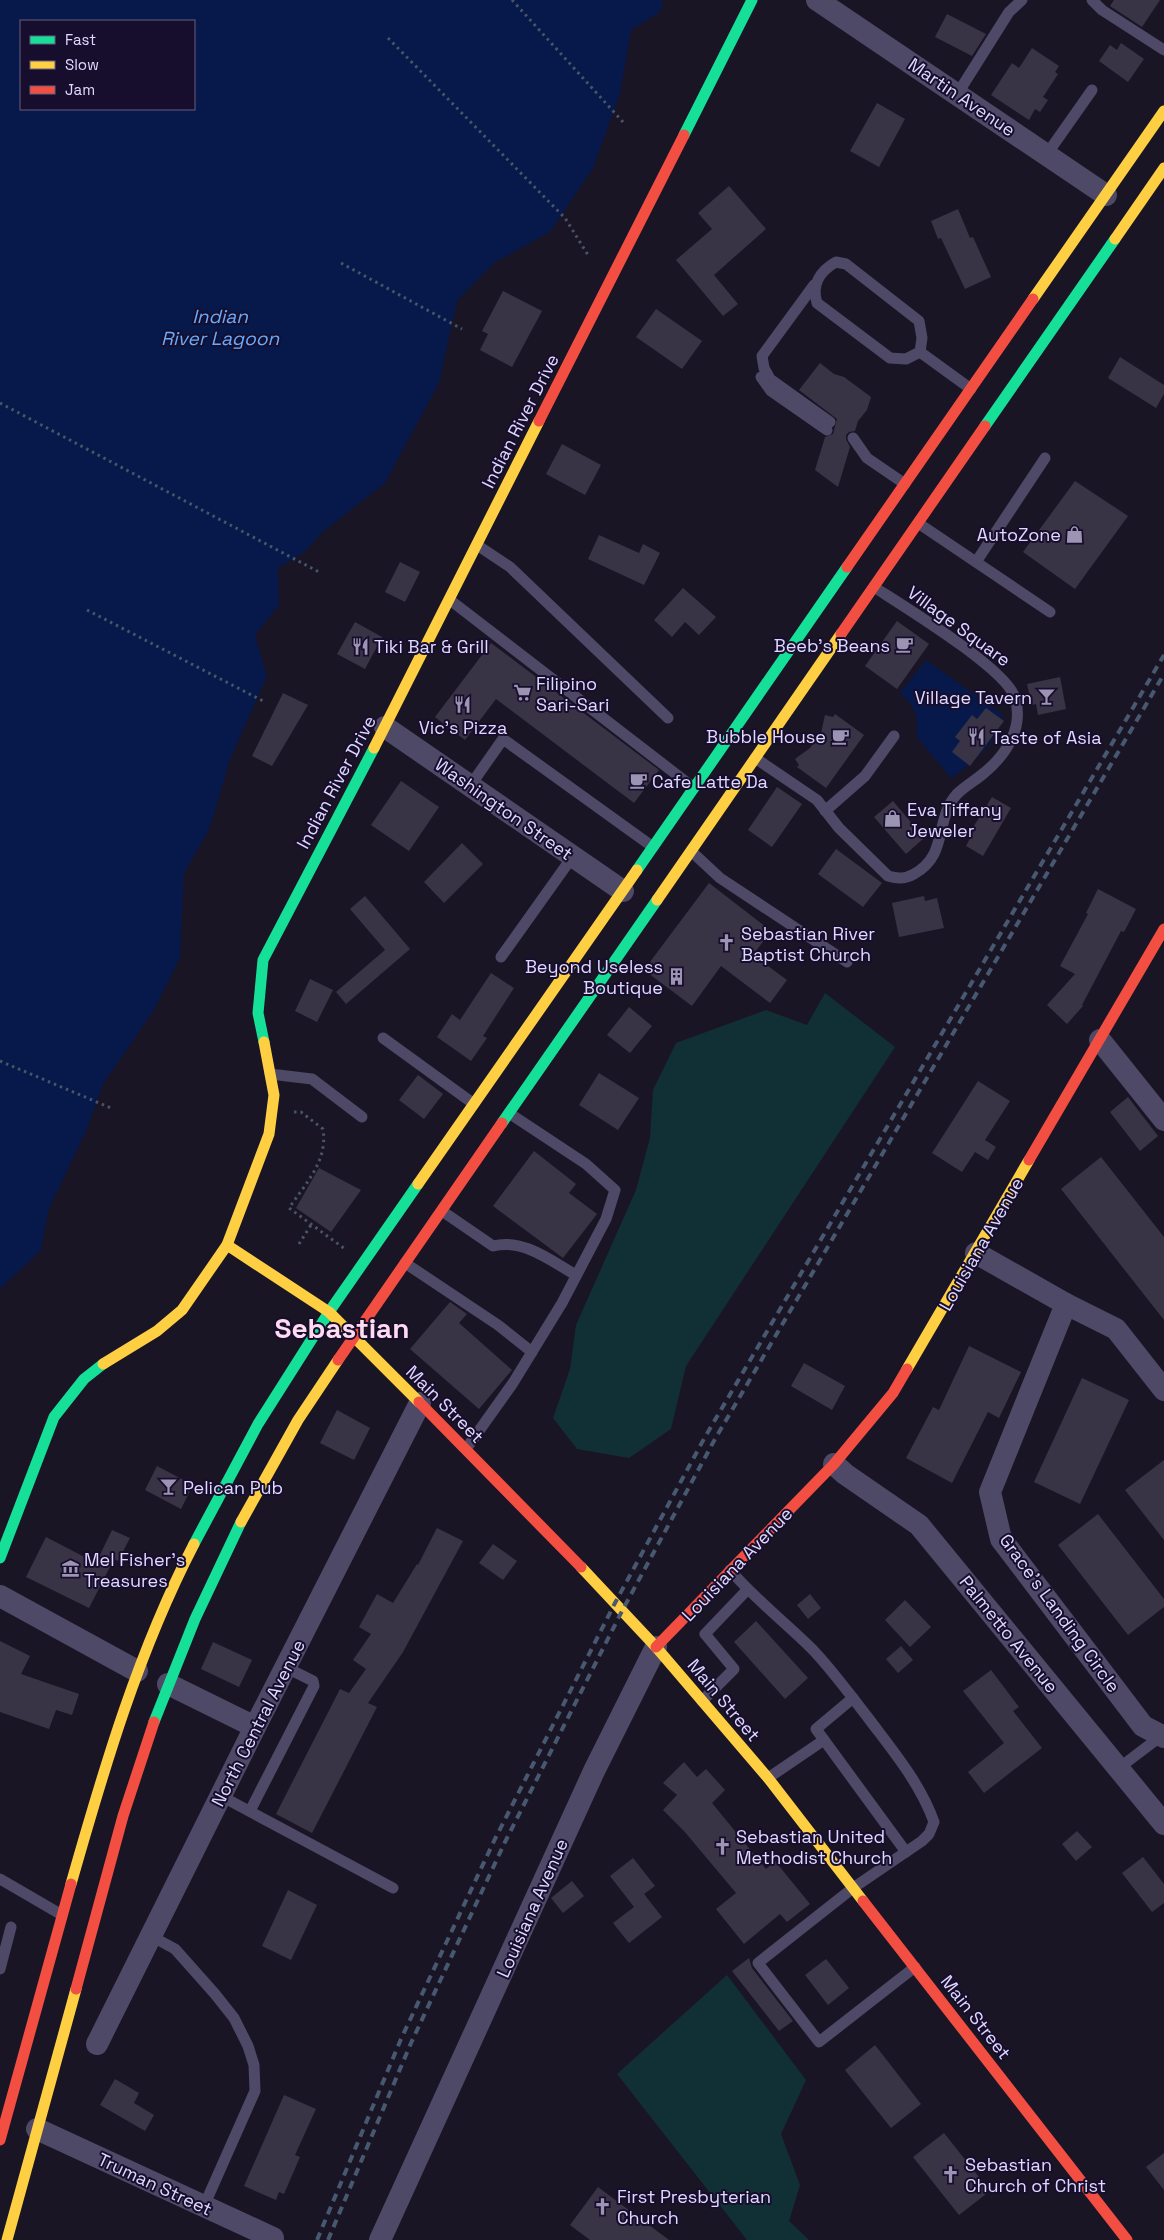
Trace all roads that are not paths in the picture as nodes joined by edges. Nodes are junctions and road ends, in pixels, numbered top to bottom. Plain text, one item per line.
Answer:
1 (752, 0) edge
2 (817, 0) edge
3 (1022, 0) edge
4 (1092, 0) edge
5 (1164, 50) edge
6 (1092, 90) dead end
7 (958, 93) junction
8 (1164, 111) edge
9 (1047, 154) junction
10 (1164, 168) edge
11 (1107, 203) junction
12 (1104, 236) dead end
13 (1099, 262) junction
14 (815, 284) junction
15 (920, 352) junction
16 (971, 389) junction
17 (829, 426) dead end
18 (852, 442) dead end
19 (1045, 458) dead end
20 (905, 484) junction
21 (918, 523) junction
22 (477, 544) junction
23 (976, 562) junction
24 (874, 587) junction
25 (449, 599) junction
26 (1050, 612) dead end
27 (668, 718) dead end
28 (385, 727) junction
29 (894, 736) dead end
30 (755, 758) junction
31 (470, 786) junction
32 (692, 791) junction
33 (825, 811) junction
34 (686, 818) dead end
35 (686, 839) dead end
36 (653, 847) junction
37 (690, 851) junction
38 (572, 856) junction
39 (624, 898) junction
40 (623, 929) dead end
41 (1164, 929) edge
42 (619, 954) junction
43 (501, 957) dead end
44 (847, 962) dead end
45 (383, 1038) dead end
46 (1100, 1040) junction
47 (270, 1074) junction
48 (474, 1104) junction
49 (509, 1113) junction
50 (362, 1117) dead end
51 (1164, 1120) edge
52 (441, 1210) junction
53 (228, 1245) junction
54 (976, 1253) junction
55 (405, 1263) junction
56 (576, 1275) junction
57 (1066, 1304) junction
58 (329, 1312) junction
59 (354, 1337) junction
60 (532, 1352) junction
61 (1164, 1390) edge
62 (420, 1404) junction
63 (466, 1449) junction
64 (834, 1464) junction
65 (0, 1558) edge
66 (730, 1570) junction
67 (747, 1590) junction
68 (0, 1596) edge
69 (656, 1647) junction
70 (286, 1667) junction
71 (137, 1671) junction
72 (168, 1684) junction
73 (853, 1698) junction
74 (702, 1701) junction
75 (255, 1727) junction
76 (1162, 1736) edge
77 (824, 1740) junction
78 (1119, 1768) junction
79 (768, 1778) junction
80 (221, 1796) junction
81 (250, 1811) junction
82 (1164, 1824) edge
83 (906, 1852) junction
84 (0, 1879) edge
85 (393, 1888) dead end
86 (853, 1888) junction
87 (62, 1915) junction
88 (11, 1927) dead end
89 (151, 1936) junction
90 (915, 1967) junction
91 (0, 1969) edge
92 (97, 2044) dead end
93 (23, 2058) junction
94 (25, 2092) dead end
95 (34, 2120) junction
96 (1, 2135) edge
97 (12, 2146) dead end
98 (16, 2169) dead end
99 (19, 2196) junction
100 (204, 2206) junction
101 (273, 2238) dead end
102 (7, 2240) edge
103 (380, 2240) edge
104 (1127, 2240) edge

1 - 22 main road, Indian River Drive
2 - 7 street, Martin Avenue
3 - 7 lane
4 - 5 lane
6 - 9 lane
7 - 9 street, Martin Avenue
8 - 11 main road
9 - 11 street, Martin Avenue
10 - 13 main road
11 - 16 main road
12 - 13 main road
13 - 21 main road
14 - 15 lane
14 - 15 lane
14 - 17 lane
15 - 16 lane
16 - 20 main road
18 - 20 lane
19 - 23 lane
20 - 32 main road
21 - 23 lane
21 - 24 main road
22 - 25 main road, Indian River Drive
22 - 27 lane
23 - 26 lane
24 - 30 main road
24 - 33 lane, Village Square
25 - 28 main road, Indian River Drive
25 - 32 lane
28 - 31 street, Washington Street
28 - 47 main road, Indian River Drive
29 - 33 lane
30 - 33 lane, Village Square
30 - 37 main road
31 - 36 lane
31 - 38 street, Washington Street
32 - 34 main road
32 - 36 main road
35 - 37 main road
36 - 39 main road
37 - 42 main road
37 - 44 lane
38 - 39 street, Washington Street
38 - 43 lane
39 - 48 main road
40 - 42 main road
41 - 46 main road, Louisiana Avenue
42 - 49 main road
45 - 48 lane
46 - 51 street
46 - 54 main road, Louisiana Avenue
47 - 50 lane
47 - 53 main road, Indian River Drive
48 - 58 main road
49 - 52 main road
49 - 56 lane
52 - 55 main road
52 - 56 lane
53 - 58 main road, Main Street
53 - 65 main road, Indian River Drive
54 - 57 street
54 - 64 main road, Louisiana Avenue
55 - 59 main road
55 - 60 lane
56 - 60 lane
57 - 61 street
57 - 76 street, Grace's Landing Circle
58 - 59 main road, Main Street
58 - 71 main road
59 - 62 main road, Main Street
59 - 72 main road
60 - 63 lane
62 - 63 main road, Main Street
62 - 70 street, North Central Avenue
63 - 69 main road, Main Street
64 - 66 main road, Louisiana Avenue
64 - 78 street, Palmetto Avenue
66 - 67 lane
66 - 69 main road, Louisiana Avenue
67 - 73 lane
67 - 74 lane
68 - 71 street
69 - 74 main road, Main Street
69 - 103 street, Louisiana Avenue
70 - 75 street, North Central Avenue
70 - 81 lane
71 - 87 main road
72 - 75 street
72 - 95 main road
73 - 77 lane
73 - 83 lane
74 - 79 main road, Main Street
75 - 80 street, North Central Avenue
76 - 78 lane
77 - 79 lane
77 - 83 lane
78 - 82 street, Palmetto Avenue
79 - 86 main road, Main Street
80 - 81 lane
80 - 89 street, North Central Avenue
81 - 85 lane
83 - 86 lane
84 - 87 lane
86 - 90 main road, Main Street
86 - 90 lane
87 - 93 main road
88 - 91 lane
89 - 92 street, North Central Avenue
89 - 100 lane
90 - 104 main road, Main Street
93 - 94 main road
93 - 96 main road
95 - 99 main road
95 - 100 street, Truman Street
96 - 97 main road
98 - 99 main road
99 - 102 main road
100 - 101 street, Truman Street

